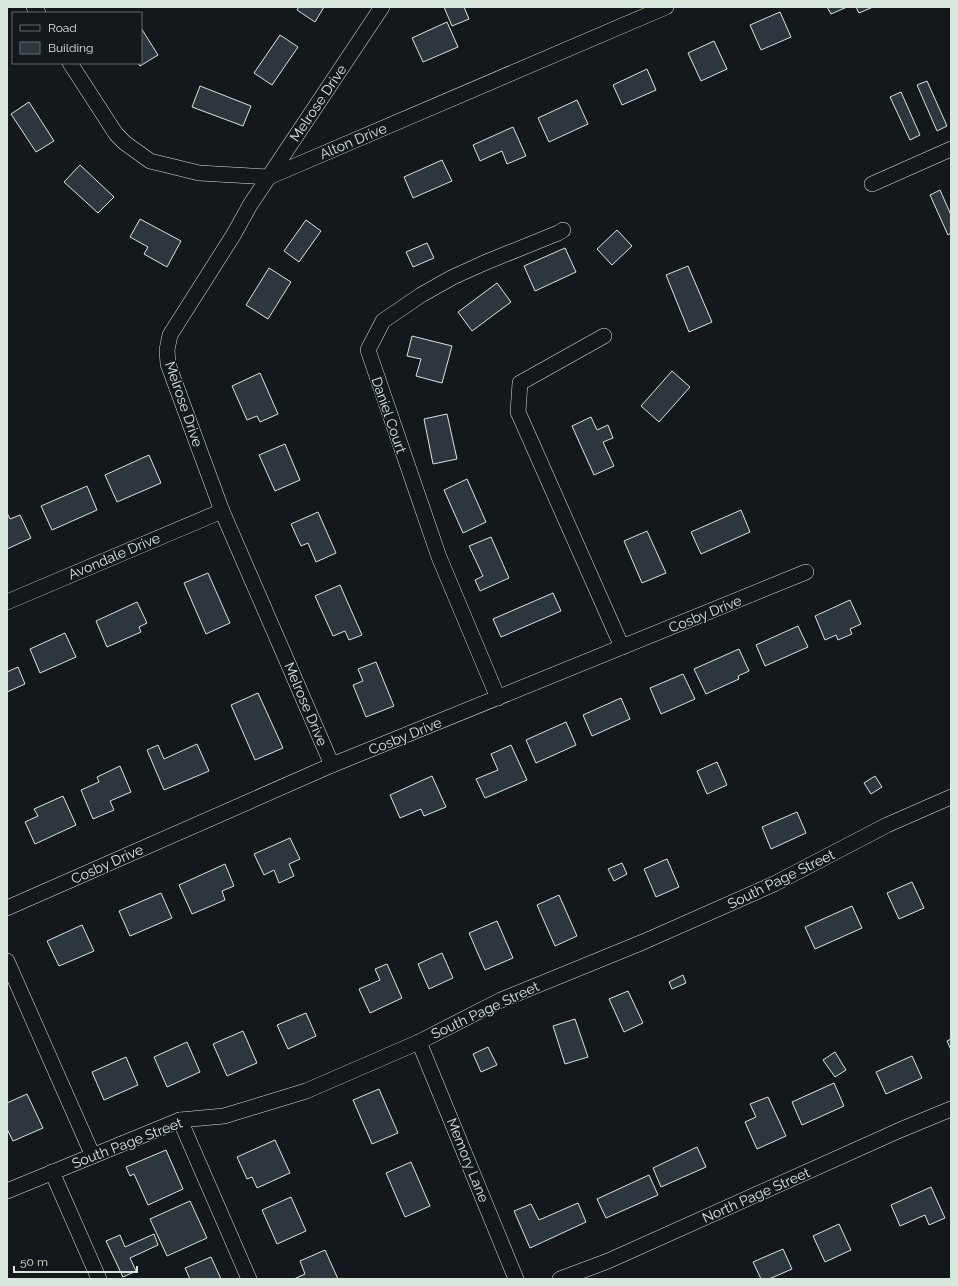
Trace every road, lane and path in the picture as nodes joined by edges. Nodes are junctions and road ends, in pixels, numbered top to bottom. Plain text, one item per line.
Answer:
1 (382, 7) edge
2 (666, 7) edge
3 (71, 64) edge
4 (951, 149) edge
5 (269, 177) junction
6 (872, 184) dead end
7 (563, 230) dead end
8 (604, 336) dead end
9 (222, 511) junction
10 (806, 572) dead end
11 (7, 602) edge
12 (622, 647) junction
13 (498, 698) junction
14 (332, 765) junction
15 (951, 797) edge
16 (7, 908) edge
17 (7, 961) edge
18 (419, 1042) junction
19 (951, 1109) edge
20 (180, 1120) junction
21 (93, 1156) junction
22 (52, 1172) junction
23 (7, 1191) edge
24 (99, 1279) edge
25 (249, 1279) edge
26 (516, 1279) edge
27 (560, 1279) edge

1 - 5 street, Melrose Drive
2 - 5 street, Alton Drive
3 - 5 street, Alton Drive
4 - 6 street
5 - 9 street, Melrose Drive
7 - 13 street, Daniel Court
8 - 12 street
9 - 11 street, Avondale Drive
9 - 14 street, Melrose Drive
10 - 12 street, Cosby Drive
12 - 13 street, Cosby Drive
13 - 14 street, Cosby Drive
14 - 16 street, Cosby Drive
15 - 18 street, South Page Street
17 - 21 street
18 - 20 street, South Page Street
18 - 26 street, Memory Lane
19 - 27 street, North Page Street
20 - 21 street, South Page Street
20 - 25 street
21 - 22 street, South Page Street
22 - 23 street, South Page Street
22 - 24 street

